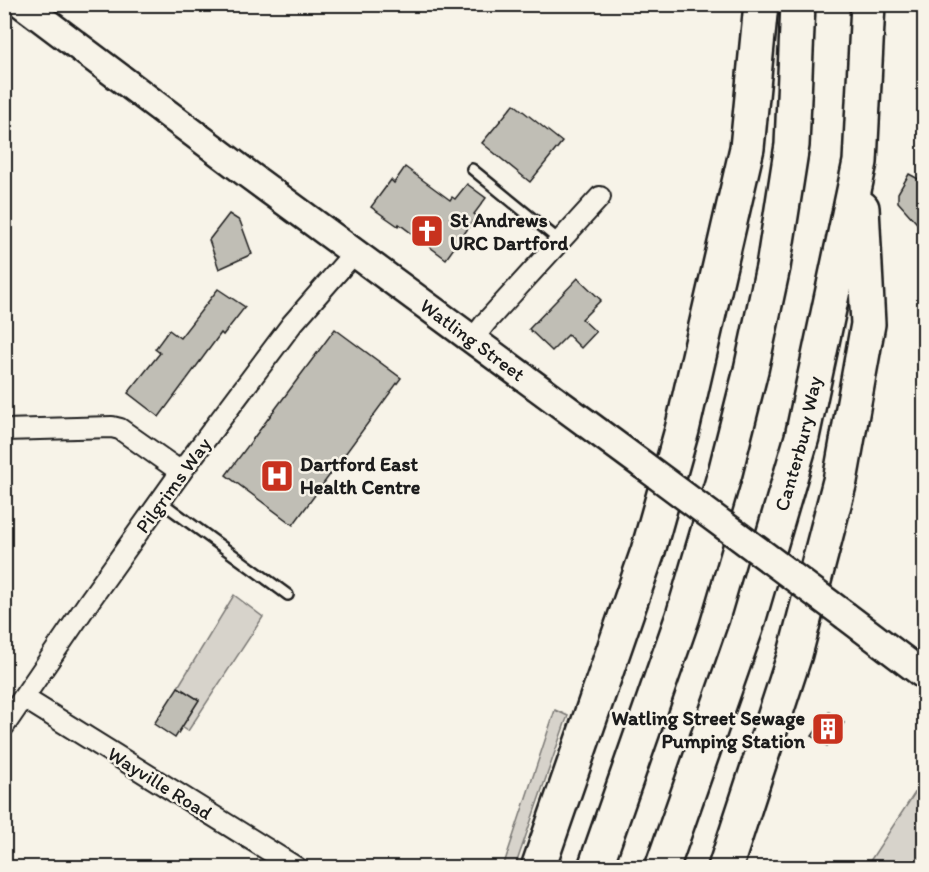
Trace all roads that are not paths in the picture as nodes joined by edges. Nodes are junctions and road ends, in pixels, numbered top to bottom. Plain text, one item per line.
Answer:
1 (22, 4) edge
2 (761, 4) edge
3 (798, 4) edge
4 (868, 4) edge
5 (860, 162) junction
6 (472, 169) dead end
7 (600, 197) dead end
8 (560, 242) junction
9 (354, 253) junction
10 (473, 339) junction
11 (4, 430) edge
12 (182, 472) junction
13 (160, 501) junction
14 (288, 595) dead end
15 (924, 675) edge
16 (24, 698) junction
17 (4, 726) edge
18 (297, 867) edge
19 (538, 867) edge
20 (595, 867) edge
21 (662, 867) edge
22 (725, 867) edge

1 - 9 main road, Watling Street
2 - 19 highway
3 - 20 highway
4 - 5 highway, Canterbury Way
5 - 21 highway, Canterbury Way
5 - 22 highway
6 - 8 lane
7 - 8 street
8 - 10 street
9 - 10 main road, Watling Street
9 - 12 street, Pilgrims Way
10 - 15 main road, Watling Street, bridge
11 - 12 street
12 - 13 street, Pilgrims Way
13 - 14 lane
13 - 16 street, Pilgrims Way
16 - 17 street, Pilgrims Way
16 - 18 street, Wayville Road

